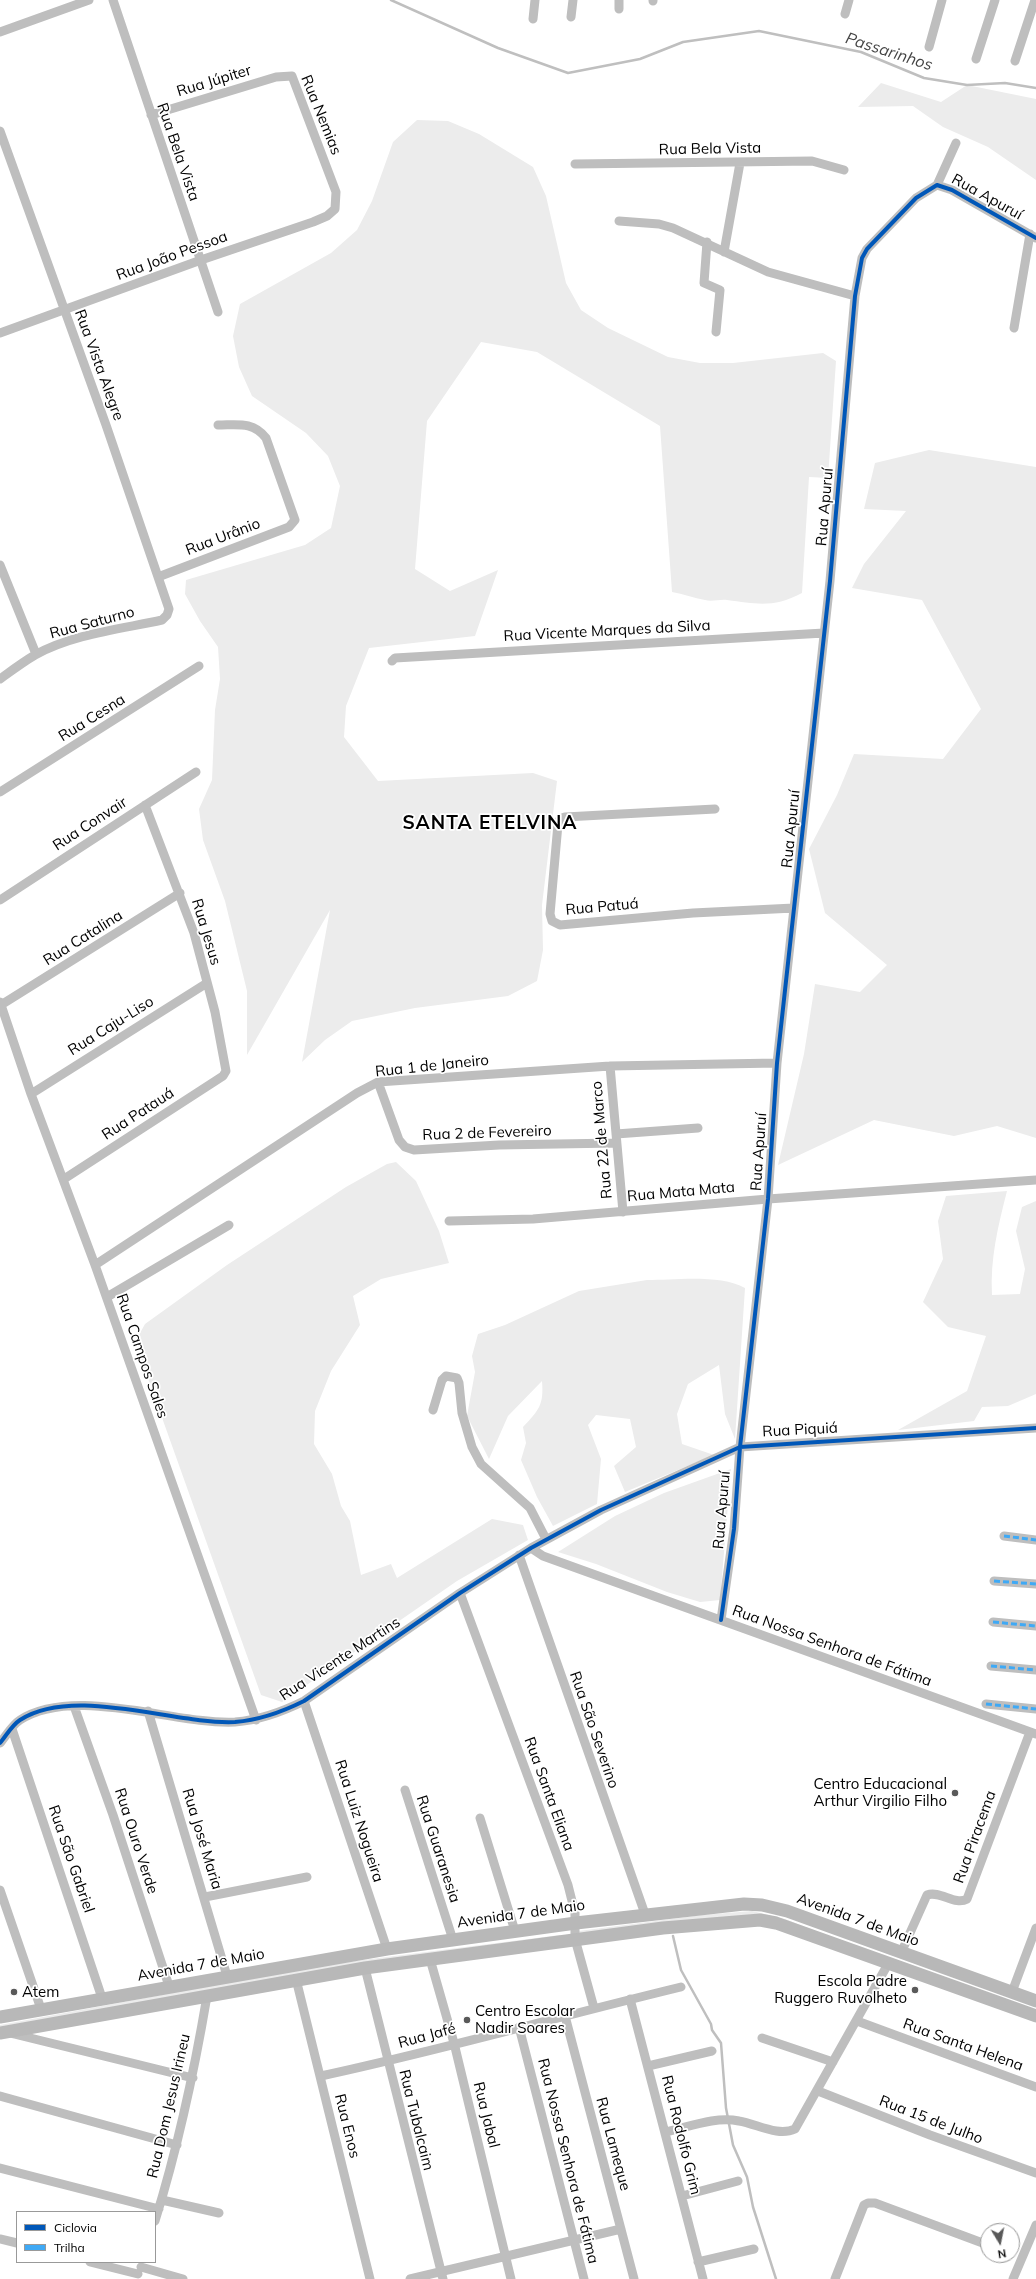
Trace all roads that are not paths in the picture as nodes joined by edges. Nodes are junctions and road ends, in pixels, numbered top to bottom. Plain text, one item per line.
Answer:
1 (89, 0) edge
2 (113, 0) edge
3 (535, 0) edge
4 (573, 0) edge
5 (849, 0) edge
6 (942, 0) edge
7 (995, 0) edge
8 (1035, 0) edge
9 (845, 14) dead end
10 (571, 17) dead end
11 (533, 19) dead end
12 (0, 32) edge
13 (929, 47) dead end
14 (976, 59) dead end
15 (1015, 61) dead end
16 (263, 81) joint
17 (151, 115) junction
18 (0, 131) edge
19 (956, 143) dead end
20 (740, 162) junction
21 (575, 164) dead end
22 (844, 170) dead end
23 (937, 185) junction
24 (336, 192) joint
25 (619, 221) dead end
26 (1033, 236) edge
27 (707, 242) junction
28 (724, 252) junction
29 (200, 260) junction
30 (855, 296) junction
31 (64, 310) junction
32 (218, 312) dead end
33 (1014, 328) dead end
34 (716, 332) dead end
35 (0, 333) edge
36 (218, 425) dead end
37 (0, 565) edge
38 (158, 577) junction
39 (169, 609) joint
40 (824, 633) junction
41 (36, 654) junction
42 (392, 661) dead end
43 (199, 666) dead end
44 (0, 679) edge
45 (196, 772) dead end
46 (0, 792) edge
47 (145, 805) junction
48 (715, 809) dead end
49 (180, 893) junction
50 (0, 900) edge
51 (794, 908) junction
52 (207, 982) junction
53 (1, 1004) edge
54 (777, 1063) junction
55 (610, 1066) junction
56 (226, 1071) joint
57 (378, 1082) junction
58 (31, 1094) junction
59 (698, 1128) dead end
60 (616, 1139) junction
61 (64, 1179) junction
62 (1036, 1180) edge
63 (768, 1199) junction
64 (623, 1212) junction
65 (449, 1221) dead end
66 (229, 1225) dead end
67 (95, 1265) junction
68 (107, 1298) junction
69 (433, 1410) dead end
70 (1036, 1428) edge
71 (740, 1447) junction
72 (1004, 1536) dead end
73 (546, 1539) junction
74 (1036, 1540) edge
75 (531, 1548) junction
76 (519, 1555) junction
77 (994, 1581) dead end
78 (1036, 1584) edge
79 (460, 1593) junction
80 (721, 1620) junction
81 (993, 1622) dead end
82 (1036, 1626) edge
83 (991, 1666) dead end
84 (1036, 1670) edge
85 (304, 1701) junction
86 (986, 1704) dead end
87 (74, 1706) junction
88 (1036, 1709) edge
89 (148, 1712) junction
90 (256, 1720) junction
91 (12, 1728) junction
92 (1033, 1733) edge
93 (0, 1743) edge
94 (405, 1790) dead end
95 (480, 1818) dead end
96 (307, 1877) dead end
97 (0, 1890) edge
98 (205, 1897) junction
99 (645, 1914) junction
100 (576, 1923) junction
101 (1036, 1928) edge
102 (515, 1932) junction
103 (575, 1939) junction
104 (453, 1940) junction
105 (387, 1949) junction
106 (901, 1953) junction
107 (430, 1959) junction
108 (888, 1964) junction
109 (365, 1968) junction
110 (227, 1976) junction
111 (296, 1979) junction
112 (169, 1986) junction
113 (681, 1987) dead end
114 (1012, 1992) junction
115 (207, 1996) junction
116 (102, 1998) junction
117 (630, 1999) junction
118 (1036, 2001) edge
119 (594, 2008) junction
120 (41, 2009) junction
121 (565, 2016) junction
122 (1036, 2016) edge
123 (0, 2017) edge
124 (857, 2021) junction
125 (519, 2027) junction
126 (2, 2032) edge
127 (762, 2038) dead end
128 (454, 2043) junction
129 (712, 2051) dead end
130 (387, 2062) junction
131 (832, 2062) junction
132 (648, 2066) junction
133 (321, 2076) junction
134 (193, 2078) junction
135 (1036, 2087) edge
136 (818, 2091) junction
137 (0, 2096) edge
138 (666, 2132) junction
139 (177, 2145) junction
140 (0, 2168) edge
141 (1036, 2173) edge
142 (738, 2181) dead end
143 (682, 2196) junction
144 (162, 2200) junction
145 (159, 2209) junction
146 (219, 2213) dead end
147 (156, 2218) edge
148 (1036, 2225) edge
149 (621, 2229) junction
150 (0, 2239) edge
151 (574, 2239) junction
152 (980, 2242) edge
153 (16, 2243) edge
154 (754, 2249) dead end
155 (1020, 2250) edge
156 (506, 2256) junction
157 (698, 2262) junction
158 (96, 2263) edge
159 (1015, 2263) edge
160 (140, 2270) edge
161 (442, 2275) edge
162 (183, 2279) edge
163 (370, 2279) edge
164 (410, 2279) edge
165 (511, 2279) edge
166 (584, 2279) edge
167 (634, 2279) edge
168 (703, 2279) edge
169 (835, 2279) edge
170 (1013, 2279) edge

1 - 12 street
2 - 17 street, Rua Bela Vista
3 - 11 street
4 - 10 street
5 - 9 street
6 - 13 street
7 - 14 street
8 - 15 street
16 - 17 street, Rua Júpiter
16 - 24 street, Rua Nemias
17 - 29 street, Rua Bela Vista
18 - 31 street, Rua Vista Alegre
19 - 23 street
20 - 21 street, Rua Bela Vista
20 - 22 street, Rua Bela Vista
20 - 28 street
23 - 26 street, Rua Apuruí
23 - 30 street, Rua Apuruí
24 - 29 street, Rua João Pessoa
25 - 27 street
26 - 33 street
27 - 28 street
27 - 34 street
28 - 30 street
29 - 31 street, Rua João Pessoa
29 - 32 street, Rua Bela Vista
30 - 40 street, Rua Apuruí
31 - 35 street, Rua João Pessoa
31 - 38 street, Rua Vista Alegre
36 - 38 street, Rua Urânio
37 - 41 street
38 - 39 street, Rua Vista Alegre
39 - 41 street, Rua Saturno
40 - 42 street, Rua Vicente Marques da Silva
40 - 51 street, Rua Apuruí
41 - 44 street, Rua Saturno
43 - 46 street, Rua Cesna
45 - 47 street, Rua Convair
47 - 49 street, Rua Jesus
47 - 50 street, Rua Convair
48 - 51 street, Rua Patuá
49 - 52 street, Rua Jesus
49 - 53 street, Rua Catalina
51 - 54 street, Rua Apuruí
52 - 56 street, Rua Jesus
52 - 58 street, Rua Caju-Liso
53 - 58 street, Rua Campos Sales
54 - 55 street, Rua 1 de Janeiro
54 - 63 street, Rua Apuruí
55 - 57 street, Rua 1 de Janeiro
55 - 60 street, Rua 22 de Marco
56 - 61 street, Rua Patauá
57 - 60 street, Rua 2 de Fevereiro
57 - 67 street, Rua 1 de Janeiro
58 - 61 street, Rua Campos Sales
59 - 60 street, Rua 2 de Fevereiro
60 - 64 street, Rua 22 de Marco
61 - 67 street, Rua Campos Sales
62 - 63 street, Rua Mata Mata
63 - 64 street, Rua Mata Mata
63 - 71 street, Rua Apuruí
64 - 65 street, Rua Mata Mata
66 - 68 street
67 - 68 street, Rua Campos Sales
68 - 90 street, Rua Campos Sales
69 - 73 street
70 - 71 street, Rua Piquiá
71 - 73 street, Rua Piquiá
71 - 80 street, Rua Apuruí
72 - 74 street
73 - 75 street, Rua Piquiá
75 - 76 street, Rua Piquiá
75 - 80 street, Rua Nossa Senhora de Fátima
76 - 79 street, Rua Vicente Martins
76 - 99 street, Rua São Severino
77 - 78 street
79 - 85 street, Rua Vicente Martins
79 - 100 street, Rua Santa Eliana
80 - 92 street, Rua Nossa Senhora de Fátima
81 - 82 street
83 - 84 street
85 - 90 street, Rua Vicente Martins
85 - 105 street, Rua Luiz Nogueira
86 - 88 street
87 - 89 street, Rua Vicente Martins
87 - 91 street, Rua Vicente Martins
87 - 112 street, Rua Ouro Verde
89 - 90 street, Rua Vicente Martins
89 - 98 street, Rua José Maria
91 - 93 street, Rua Vicente Martins
91 - 116 street, Rua São Gabriel
92 - 106 street, Rua Piracema
94 - 104 street, Rua Guaranesia
95 - 102 street
96 - 98 street
97 - 120 street
98 - 110 street, Rua José Maria
99 - 100 main road, Avenida 7 de Maio
99 - 106 main road, Avenida 7 de Maio
100 - 102 main road, Avenida 7 de Maio
100 - 103 street, Rua Santa Eliana
101 - 114 street
102 - 104 main road, Avenida 7 de Maio
103 - 107 main road, Avenida 7 de Maio
103 - 108 main road, Avenida 7 de Maio
103 - 119 street, Rua Santa Eliana
104 - 105 main road, Avenida 7 de Maio
105 - 110 main road, Avenida 7 de Maio
106 - 114 main road, Avenida 7 de Maio
107 - 109 main road, Avenida 7 de Maio
107 - 128 street, Rua Jabal
108 - 122 main road, Avenida 7 de Maio
108 - 124 street
109 - 111 main road, Avenida 7 de Maio
109 - 130 street, Rua Tubalcaim
110 - 112 main road, Avenida 7 de Maio
111 - 115 main road, Avenida 7 de Maio
111 - 133 street, Rua Enos
112 - 116 main road, Avenida 7 de Maio
113 - 117 street, Rua Jafé
114 - 118 main road, Avenida 7 de Maio
115 - 126 main road, Avenida 7 de Maio
115 - 134 street, Rua Dom Jesus Irineu
116 - 120 main road, Avenida 7 de Maio
117 - 119 street, Rua Jafé
117 - 132 street, Rua Rodolfo Grim
119 - 121 street, Rua Jafé
120 - 123 main road, Avenida 7 de Maio
121 - 125 street, Rua Jafé
121 - 149 street, Rua Lameque
124 - 131 street
124 - 135 street, Rua Santa Helena
125 - 128 street, Rua Jafé
125 - 151 street, Rua Nossa Senhora de Fátima
126 - 134 street
127 - 131 street
128 - 130 street, Rua Jafé
128 - 156 street, Rua Jabal
129 - 132 street
130 - 133 street, Rua Jafé
130 - 161 street, Rua Tubalcaim
131 - 136 street
132 - 138 street, Rua Rodolfo Grim
133 - 163 street, Rua Enos
134 - 139 street, Rua Dom Jesus Irineu
136 - 138 street
136 - 141 street, Rua 15 de Julho
137 - 139 street
138 - 143 street, Rua Rodolfo Grim
139 - 144 street, Rua Dom Jesus Irineu
140 - 145 street
142 - 143 street
143 - 157 street, Rua Rodolfo Grim
144 - 145 street, Rua Dom Jesus Irineu
144 - 146 street
145 - 147 street, Rua Dom Jesus Irineu
148 - 155 street
149 - 151 street
149 - 167 street, Rua Lameque
150 - 153 street
151 - 156 street
151 - 166 street, Rua Nossa Senhora de Fátima
152 - 169 street
154 - 157 street
156 - 161 street
156 - 165 street, Rua Jabal
157 - 168 street, Rua Rodolfo Grim
158 - 160 street
159 - 170 street
160 - 162 street
161 - 164 street

